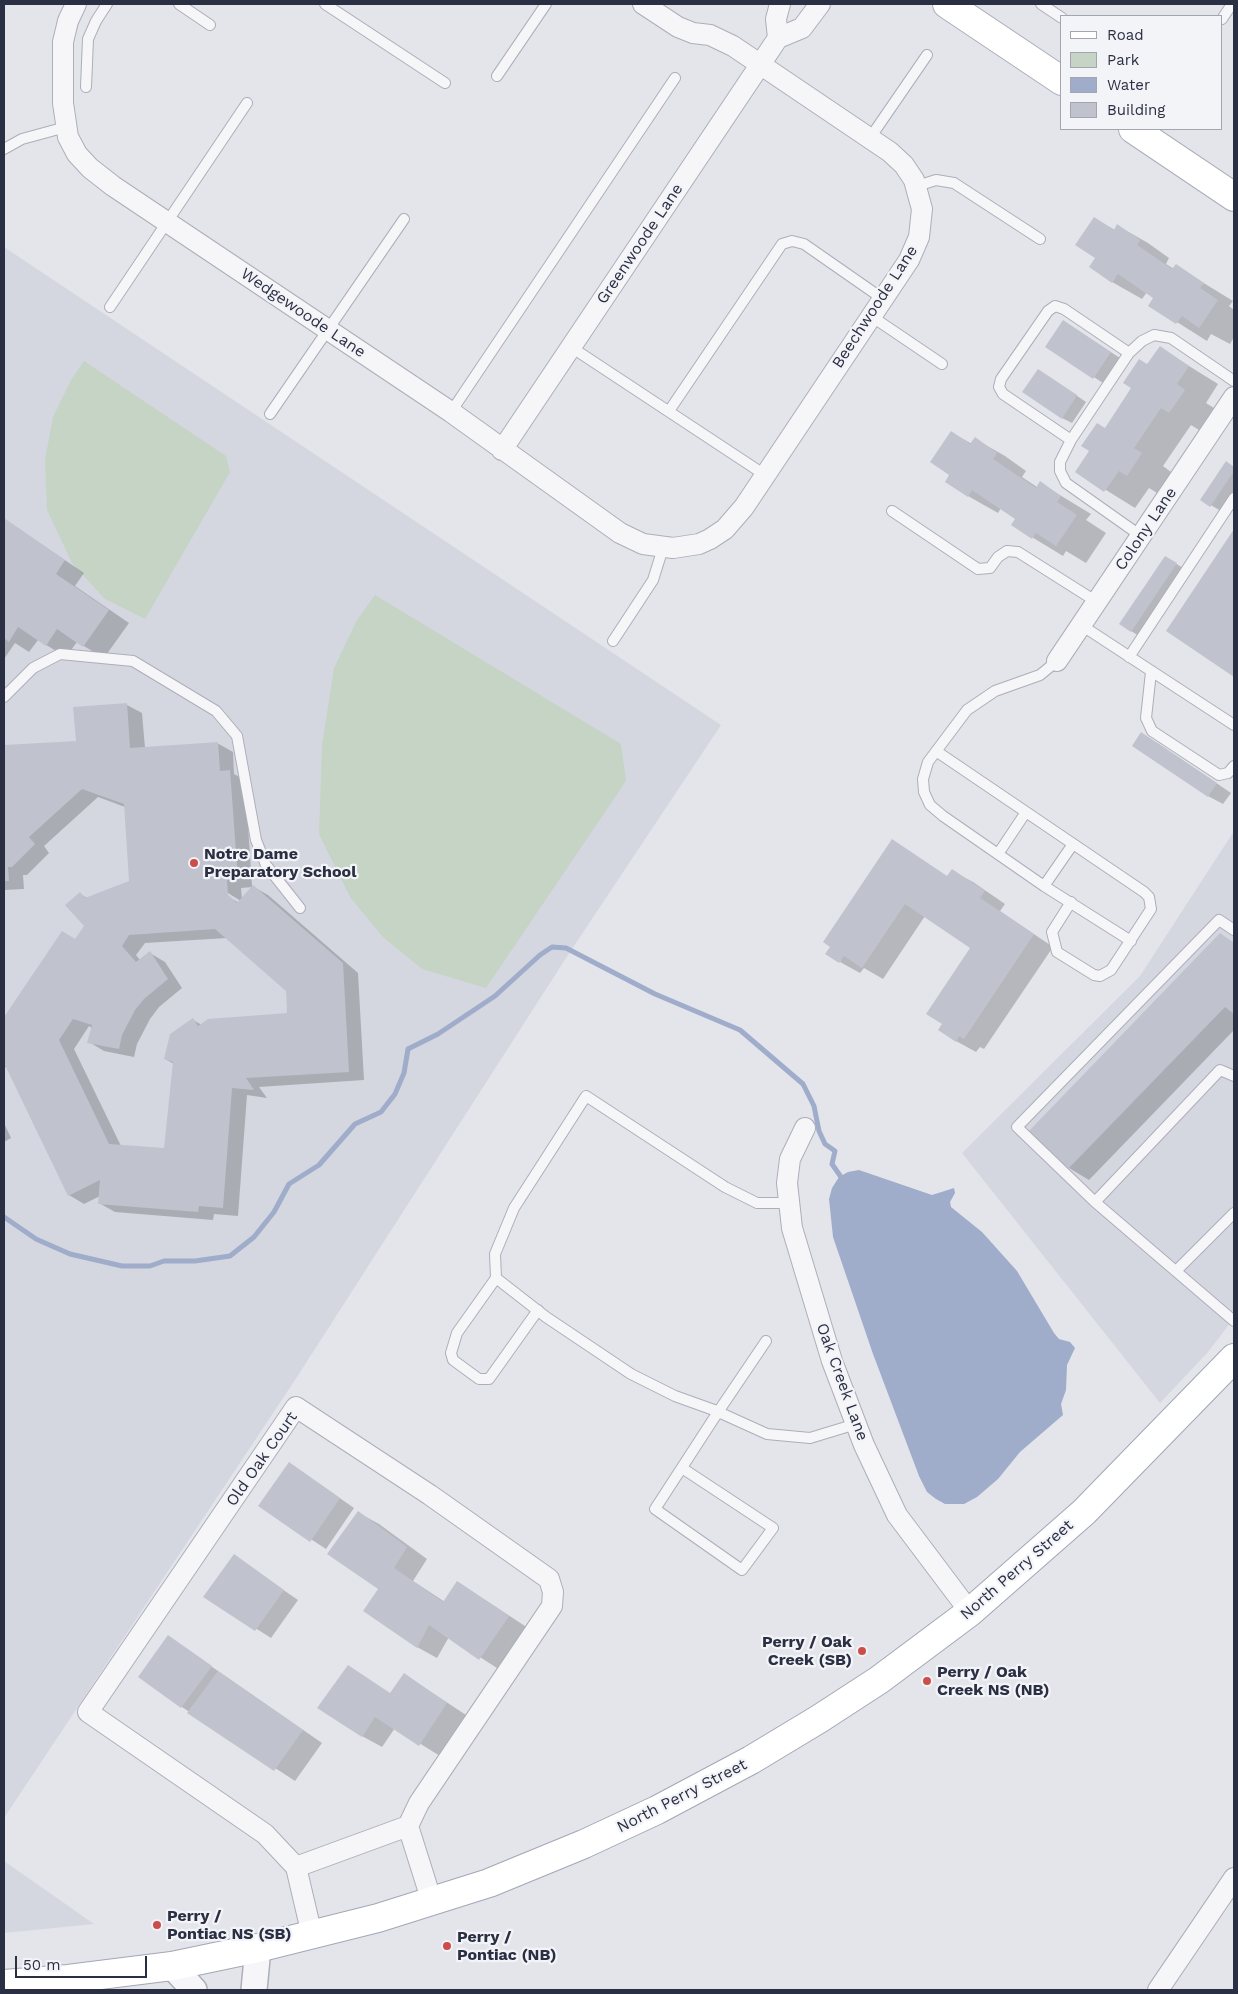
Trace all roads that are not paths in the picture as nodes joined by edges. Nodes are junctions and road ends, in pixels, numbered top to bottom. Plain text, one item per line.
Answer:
1 (76, 4) edge
2 (107, 4) edge
3 (179, 4) edge
4 (325, 4) edge
5 (546, 4) edge
6 (644, 4) edge
7 (780, 4) edge
8 (820, 4) edge
9 (946, 4) edge
10 (1042, 4) edge
11 (1232, 4) edge
12 (1060, 17) edge
13 (1223, 17) edge
14 (210, 25) dead end
15 (778, 38) junction
16 (927, 54) dead end
17 (760, 64) junction
18 (497, 76) dead end
19 (675, 78) dead end
20 (1060, 80) edge
21 (445, 84) dead end
22 (86, 87) dead end
23 (247, 103) dead end
24 (66, 127) junction
25 (1134, 130) edge
26 (870, 138) junction
27 (4, 150) edge
28 (917, 186) junction
29 (1234, 197) edge
30 (404, 219) dead end
31 (167, 222) junction
32 (1040, 240) dead end
33 (883, 299) junction
34 (110, 307) dead end
35 (871, 316) junction
36 (328, 329) junction
37 (571, 347) junction
38 (1130, 353) junction
39 (942, 364) dead end
40 (1234, 381) edge
41 (1234, 397) edge
42 (451, 412) junction
43 (668, 412) junction
44 (270, 414) dead end
45 (1071, 440) junction
46 (502, 450) junction
47 (765, 475) junction
48 (1234, 498) edge
49 (892, 511) dead end
50 (1141, 536) junction
51 (663, 548) junction
52 (1097, 602) junction
53 (1081, 625) junction
54 (613, 641) dead end
55 (1129, 657) junction
56 (1057, 661) joint
57 (1151, 672) junction
58 (4, 697) edge
59 (1234, 725) edge
60 (936, 751) junction
61 (1234, 766) edge
62 (1026, 812) junction
63 (1072, 844) junction
64 (998, 854) junction
65 (1044, 886) junction
66 (1071, 902) junction
67 (300, 908) dead end
68 (1234, 930) edge
69 (1130, 941) junction
70 (1234, 1076) edge
71 (805, 1128) dead end
72 (789, 1202) junction
73 (1095, 1202) junction
74 (1234, 1213) edge
75 (1177, 1270) junction
76 (496, 1278) junction
77 (538, 1310) junction
78 (1234, 1322) edge
79 (766, 1341) dead end
80 (1234, 1358) edge
81 (718, 1412) junction
82 (856, 1424) junction
83 (682, 1468) junction
84 (970, 1612) junction
85 (408, 1826) junction
86 (296, 1867) junction
87 (1234, 1878) edge
88 (432, 1902) junction
89 (312, 1935) junction
90 (258, 1948) junction
91 (172, 1966) junction
92 (4, 1984) edge
93 (69, 1985) edge
94 (194, 1990) edge
95 (254, 1990) edge
96 (1158, 1990) edge

1 - 24 street, Wedgewoode Lane
2 - 22 lane
3 - 14 lane
4 - 21 lane
5 - 18 lane
6 - 17 street, Beechwoode Lane
7 - 15 street
8 - 15 street
9 - 20 main road
10 - 12 lane
11 - 13 lane
15 - 17 street, Greenwoode Lane
16 - 26 lane
17 - 26 street, Beechwoode Lane
17 - 37 street, Greenwoode Lane
19 - 42 lane
23 - 31 lane
24 - 27 lane
24 - 31 street, Wedgewoode Lane
25 - 29 main road
26 - 28 street, Beechwoode Lane
28 - 32 lane
28 - 33 street, Beechwoode Lane
30 - 36 lane
31 - 34 lane
31 - 36 street, Wedgewoode Lane
33 - 35 street, Beechwoode Lane
33 - 43 lane
35 - 39 lane
35 - 47 street, Beechwoode Lane
36 - 42 street, Wedgewoode Lane
36 - 44 lane
37 - 43 lane
37 - 46 street, Greenwoode Lane
38 - 40 lane
38 - 45 lane
38 - 45 lane
41 - 50 street, Colony Lane
42 - 46 street, Wedgewoode Lane
43 - 47 lane
45 - 50 lane
46 - 51 street, Wedgewoode Lane
47 - 51 street, Beechwoode Lane
48 - 55 lane
49 - 52 lane
50 - 52 street, Colony Lane
51 - 54 lane
52 - 53 street, Colony Lane
53 - 55 lane
53 - 56 street, Colony Lane
55 - 57 lane
56 - 60 lane
57 - 59 lane
57 - 61 lane
58 - 67 lane
60 - 62 lane
60 - 64 lane
62 - 63 lane
62 - 64 lane
63 - 65 lane
63 - 69 lane
64 - 65 lane
65 - 66 lane
66 - 69 lane
66 - 69 lane
68 - 73 lane
70 - 73 lane
71 - 72 street, Oak Creek Lane
72 - 76 lane
72 - 82 street, Oak Creek Lane
73 - 75 lane
74 - 75 lane
75 - 78 lane
76 - 77 lane
76 - 77 lane
77 - 81 lane
79 - 81 lane
80 - 84 main road, North Perry Street
81 - 82 lane
81 - 83 lane
82 - 84 street, Oak Creek Lane
83 - 83 lane
84 - 88 main road, North Perry Street
85 - 86 street
85 - 86 street, Old Oak Court
85 - 88 street
86 - 89 street, Old Oak Court
87 - 96 street
88 - 89 main road, North Perry Street
89 - 90 main road, North Perry Street
90 - 91 main road, North Perry Street
90 - 95 street
91 - 93 main road, North Perry Street
91 - 94 street
92 - 93 main road, North Perry Street

